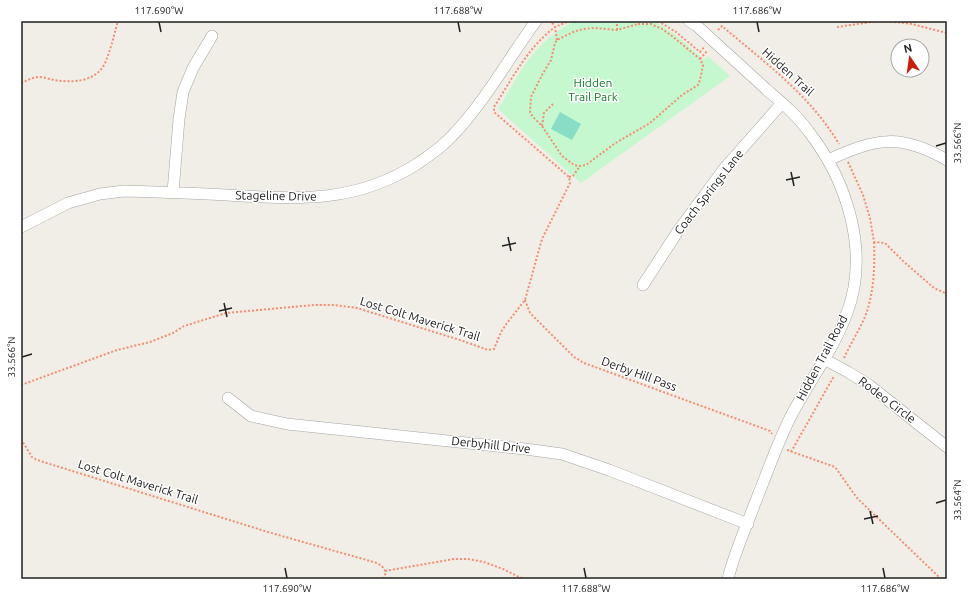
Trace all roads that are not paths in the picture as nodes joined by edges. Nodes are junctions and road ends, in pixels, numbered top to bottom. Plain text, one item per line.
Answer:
1 (536, 21) edge
2 (696, 23) edge
3 (212, 36) dead end
4 (782, 103) junction
5 (828, 160) junction
6 (947, 160) edge
7 (173, 192) junction
8 (21, 227) edge
9 (643, 286) dead end
10 (824, 359) junction
11 (228, 398) dead end
12 (947, 447) edge
13 (748, 524) junction
14 (728, 579) edge

1 - 7 street, Stageline Drive
2 - 4 street, Hidden Trail Road
3 - 7 street
4 - 5 street, Hidden Trail Road
4 - 9 street, Coach Springs Lane
5 - 6 street
5 - 10 street, Hidden Trail Road
7 - 8 street, Stageline Drive
10 - 12 street, Rodeo Circle
10 - 13 street, Hidden Trail Road
11 - 13 street, Derbyhill Drive
13 - 14 street, Hidden Trail Road

